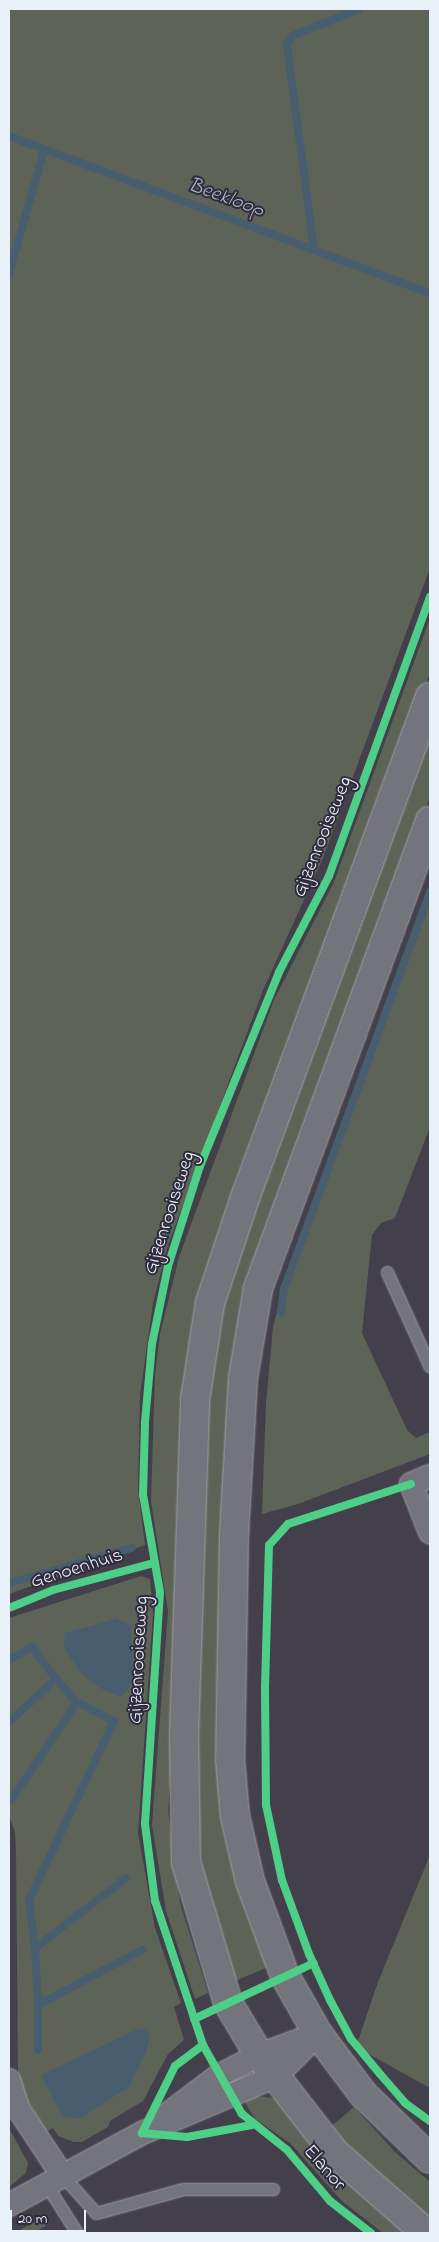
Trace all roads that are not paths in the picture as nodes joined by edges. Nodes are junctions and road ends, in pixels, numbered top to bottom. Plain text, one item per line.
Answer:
1 (430, 697) edge
2 (430, 821) edge
3 (387, 1272) dead end
4 (430, 1367) edge
5 (420, 1480) edge
6 (430, 1532) edge
7 (318, 2034) junction
8 (259, 2055) junction
9 (276, 2076) junction
10 (9, 2080) edge
11 (142, 2133) junction
12 (430, 2159) edge
13 (54, 2180) junction
14 (273, 2190) dead end
15 (9, 2205) edge
16 (77, 2233) edge
17 (426, 2233) edge

1 - 8 main road
2 - 7 main road
3 - 4 lane
5 - 6 street
7 - 8 street
7 - 9 street
7 - 12 main road
8 - 9 main road
8 - 11 street
9 - 11 street
9 - 17 main road
10 - 13 street
11 - 13 street
13 - 14 lane
13 - 15 street
13 - 16 lane

